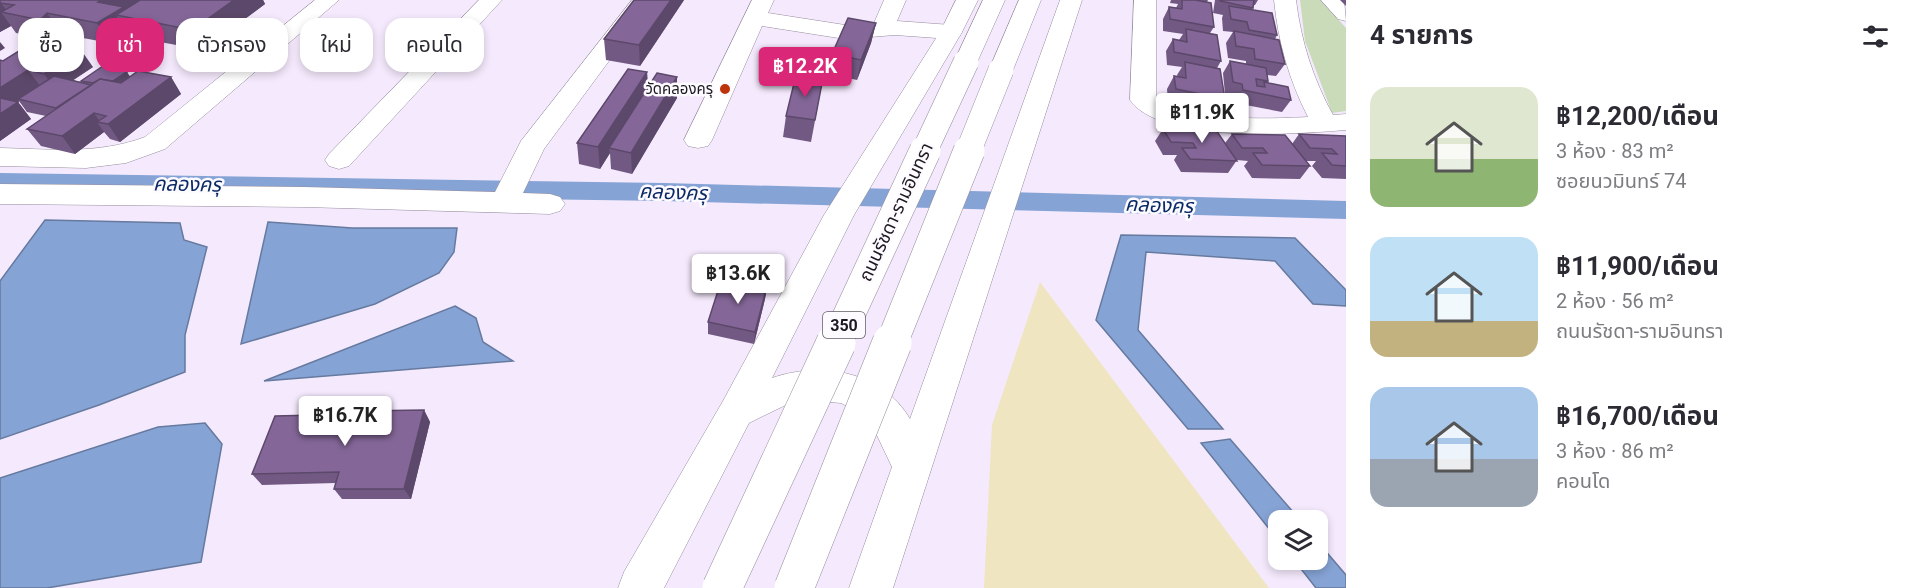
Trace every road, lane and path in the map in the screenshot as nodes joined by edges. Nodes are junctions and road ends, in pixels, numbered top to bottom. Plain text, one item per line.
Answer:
1 (308, 0) edge
2 (328, 0) edge
3 (491, 0) edge
4 (643, 0) edge
5 (895, 0) edge
6 (967, 0) edge
7 (994, 0) edge
8 (1030, 0) edge
9 (1071, 0) edge
10 (1145, 0) edge
11 (1285, 0) edge
12 (1332, 0) edge
13 (758, 9) edge
14 (1346, 14) edge
15 (883, 29) junction
16 (951, 32) junction
17 (204, 80) dead end
18 (1335, 123) edge
19 (698, 140) dead end
20 (0, 157) edge
21 (339, 160) dead end
22 (0, 194) edge
23 (506, 199) junction
24 (550, 204) dead end
25 (736, 412) junction
26 (912, 466) junction
27 (640, 588) edge
28 (722, 588) edge
29 (794, 588) edge
30 (871, 588) edge

1 - 17 main road
2 - 20 main road
3 - 21 main road
4 - 23 main road
5 - 15 main road
6 - 16 main road
7 - 28 main road, ถนนรัชดา-รามอินทรา / 350, bridge
8 - 29 main road, 350, bridge
9 - 26 main road
10 - 18 main road
11 - 18 main road
12 - 14 main road
13 - 15 main road
13 - 19 main road
15 - 16 main road
16 - 25 main road
22 - 23 main road
23 - 24 main road
25 - 26 main road
25 - 27 main road
26 - 30 main road

